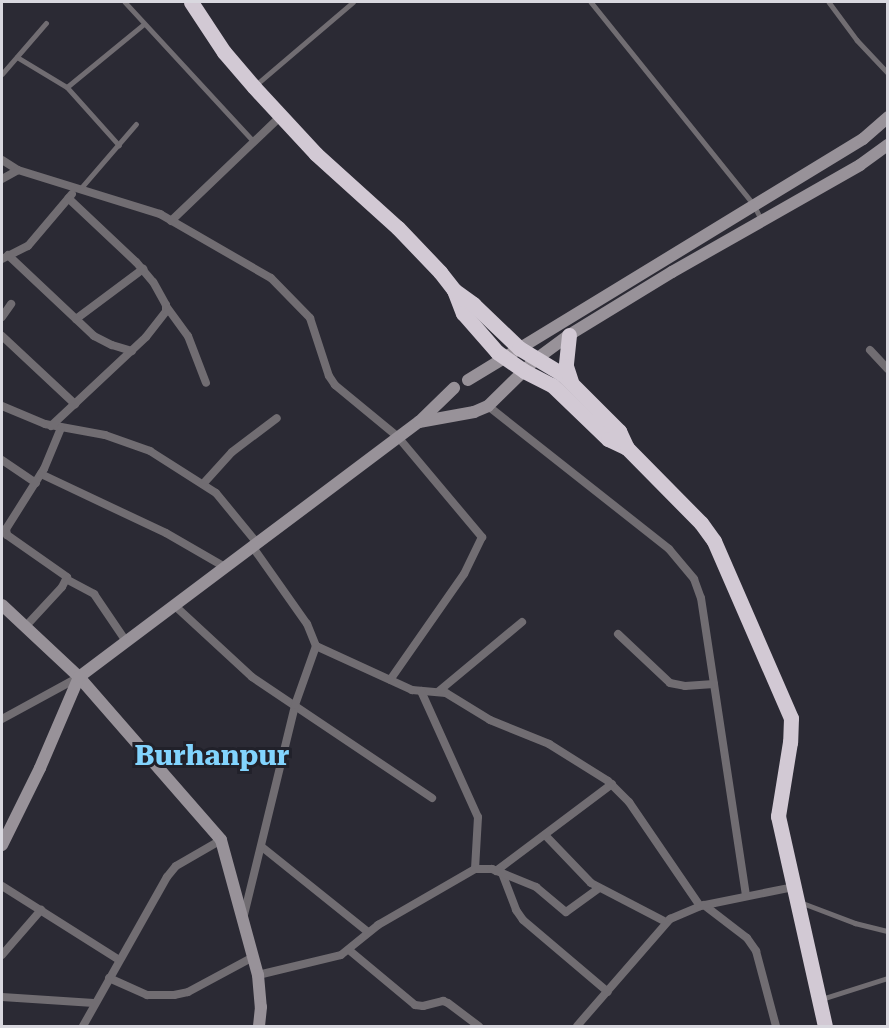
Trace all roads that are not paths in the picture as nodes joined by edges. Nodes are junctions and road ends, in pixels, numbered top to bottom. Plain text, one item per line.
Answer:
1 (124, 2) edge
2 (191, 2) edge
3 (352, 2) edge
4 (591, 2) edge
5 (828, 2) edge
6 (46, 23) dead end
7 (144, 24) junction
8 (17, 57) junction
9 (888, 73) edge
10 (2, 74) edge
11 (67, 87) junction
12 (254, 87) junction
13 (281, 116) junction
14 (888, 117) edge
15 (136, 124) dead end
16 (254, 142) junction
17 (119, 145) junction
18 (888, 145) edge
19 (2, 160) edge
20 (18, 170) junction
21 (2, 179) edge
22 (79, 187) junction
23 (69, 198) junction
24 (753, 205) junction
25 (171, 220) junction
26 (762, 221) junction
27 (5, 257) edge
28 (143, 269) junction
29 (454, 290) junction
30 (11, 304) dead end
31 (166, 305) junction
32 (2, 317) edge
33 (76, 319) junction
34 (569, 334) junction
35 (2, 336) edge
36 (519, 348) junction
37 (870, 350) dead end
38 (132, 351) junction
39 (504, 357) junction
40 (535, 360) junction
41 (887, 369) edge
42 (524, 371) junction
43 (468, 380) dead end
44 (206, 383) dead end
45 (572, 384) junction
46 (454, 388) dead end
47 (75, 404) junction
48 (2, 406) edge
49 (488, 406) junction
50 (277, 418) dead end
51 (419, 422) junction
52 (56, 427) junction
53 (398, 437) junction
54 (627, 448) junction
55 (2, 460) edge
56 (41, 474) junction
57 (36, 483) junction
58 (203, 484) junction
59 (4, 528) edge
60 (254, 545) junction
61 (225, 567) junction
62 (66, 579) junction
63 (2, 605) edge
64 (174, 605) junction
65 (522, 622) dead end
66 (25, 627) junction
67 (618, 634) dead end
68 (126, 641) junction
69 (315, 646) junction
70 (79, 677) junction
71 (390, 680) junction
72 (714, 684) junction
73 (421, 691) junction
74 (439, 691) junction
75 (295, 705) junction
76 (2, 719) edge
77 (612, 784) junction
78 (432, 798) dead end
79 (545, 835) junction
80 (221, 840) junction
81 (2, 845) edge
82 (262, 847) junction
83 (475, 869) junction
84 (499, 872) junction
85 (2, 886) edge
86 (599, 888) junction
87 (795, 894) junction
88 (746, 896) junction
89 (702, 906) junction
90 (41, 910) junction
91 (243, 921) junction
92 (666, 922) junction
93 (888, 931) edge
94 (368, 933) junction
95 (349, 950) junction
96 (2, 956) edge
97 (253, 957) junction
98 (119, 960) junction
99 (258, 975) junction
100 (109, 978) junction
101 (888, 978) edge
102 (608, 992) junction
103 (2, 997) edge
104 (819, 1000) junction
105 (94, 1004) junction
106 (83, 1026) edge
107 (259, 1026) edge
108 (479, 1026) edge
109 (577, 1026) edge
110 (776, 1026) edge
111 (825, 1026) edge

1 - 7 lane
2 - 12 highway
3 - 12 lane
4 - 24 lane
5 - 9 lane
6 - 8 lane
7 - 11 lane
7 - 16 lane
8 - 10 lane
8 - 11 lane
11 - 17 lane
12 - 13 highway
13 - 16 street
13 - 29 highway
14 - 24 main road
15 - 17 lane
16 - 25 street
17 - 22 lane
18 - 26 main road
19 - 20 street
20 - 21 street
20 - 22 street
22 - 23 street
22 - 25 street
23 - 27 street
23 - 28 street
24 - 26 lane
24 - 36 main road
25 - 53 street
26 - 34 main road
27 - 33 street
28 - 31 street
28 - 33 street
29 - 36 highway
29 - 39 highway
30 - 32 street
31 - 38 street
31 - 44 street
33 - 38 street
34 - 40 main road
34 - 45 highway
35 - 47 street
36 - 39 main road
36 - 40 highway
37 - 41 street
38 - 47 street
39 - 42 highway
39 - 43 main road
40 - 42 main road
40 - 45 highway
42 - 49 main road
42 - 54 highway
45 - 54 highway
46 - 51 main road
47 - 52 street
48 - 52 street
49 - 51 main road
49 - 72 street
50 - 58 street
51 - 53 main road
52 - 56 street
52 - 58 street
53 - 60 main road
53 - 71 street
54 - 87 highway
55 - 57 street
56 - 57 street
56 - 61 street
57 - 59 street
58 - 60 street
59 - 62 street
60 - 61 main road
60 - 69 street
61 - 64 main road
62 - 66 street
62 - 68 street
63 - 66 main road
64 - 68 main road
64 - 75 street
65 - 74 street
66 - 70 main road
67 - 72 street
68 - 70 main road
69 - 71 street
69 - 75 street
70 - 76 street
70 - 80 main road
70 - 81 main road
71 - 73 street
72 - 88 street
73 - 74 street
73 - 83 street
74 - 77 street
75 - 78 street
75 - 82 street
77 - 79 street
77 - 89 street
79 - 84 street
79 - 86 street
80 - 91 main road
80 - 98 street
82 - 91 street
82 - 94 street
83 - 84 street
83 - 94 street
84 - 86 street
84 - 102 street
85 - 90 street
86 - 92 street
87 - 88 street
87 - 93 lane
87 - 104 highway
88 - 89 street
89 - 92 street
89 - 110 street
90 - 96 street
90 - 98 street
91 - 97 main road
92 - 102 street
94 - 95 street
95 - 99 street
95 - 108 street
97 - 99 main road
97 - 100 street
98 - 100 street
99 - 107 main road
100 - 105 street
101 - 104 lane
102 - 109 street
103 - 105 street
104 - 111 highway
105 - 106 street

